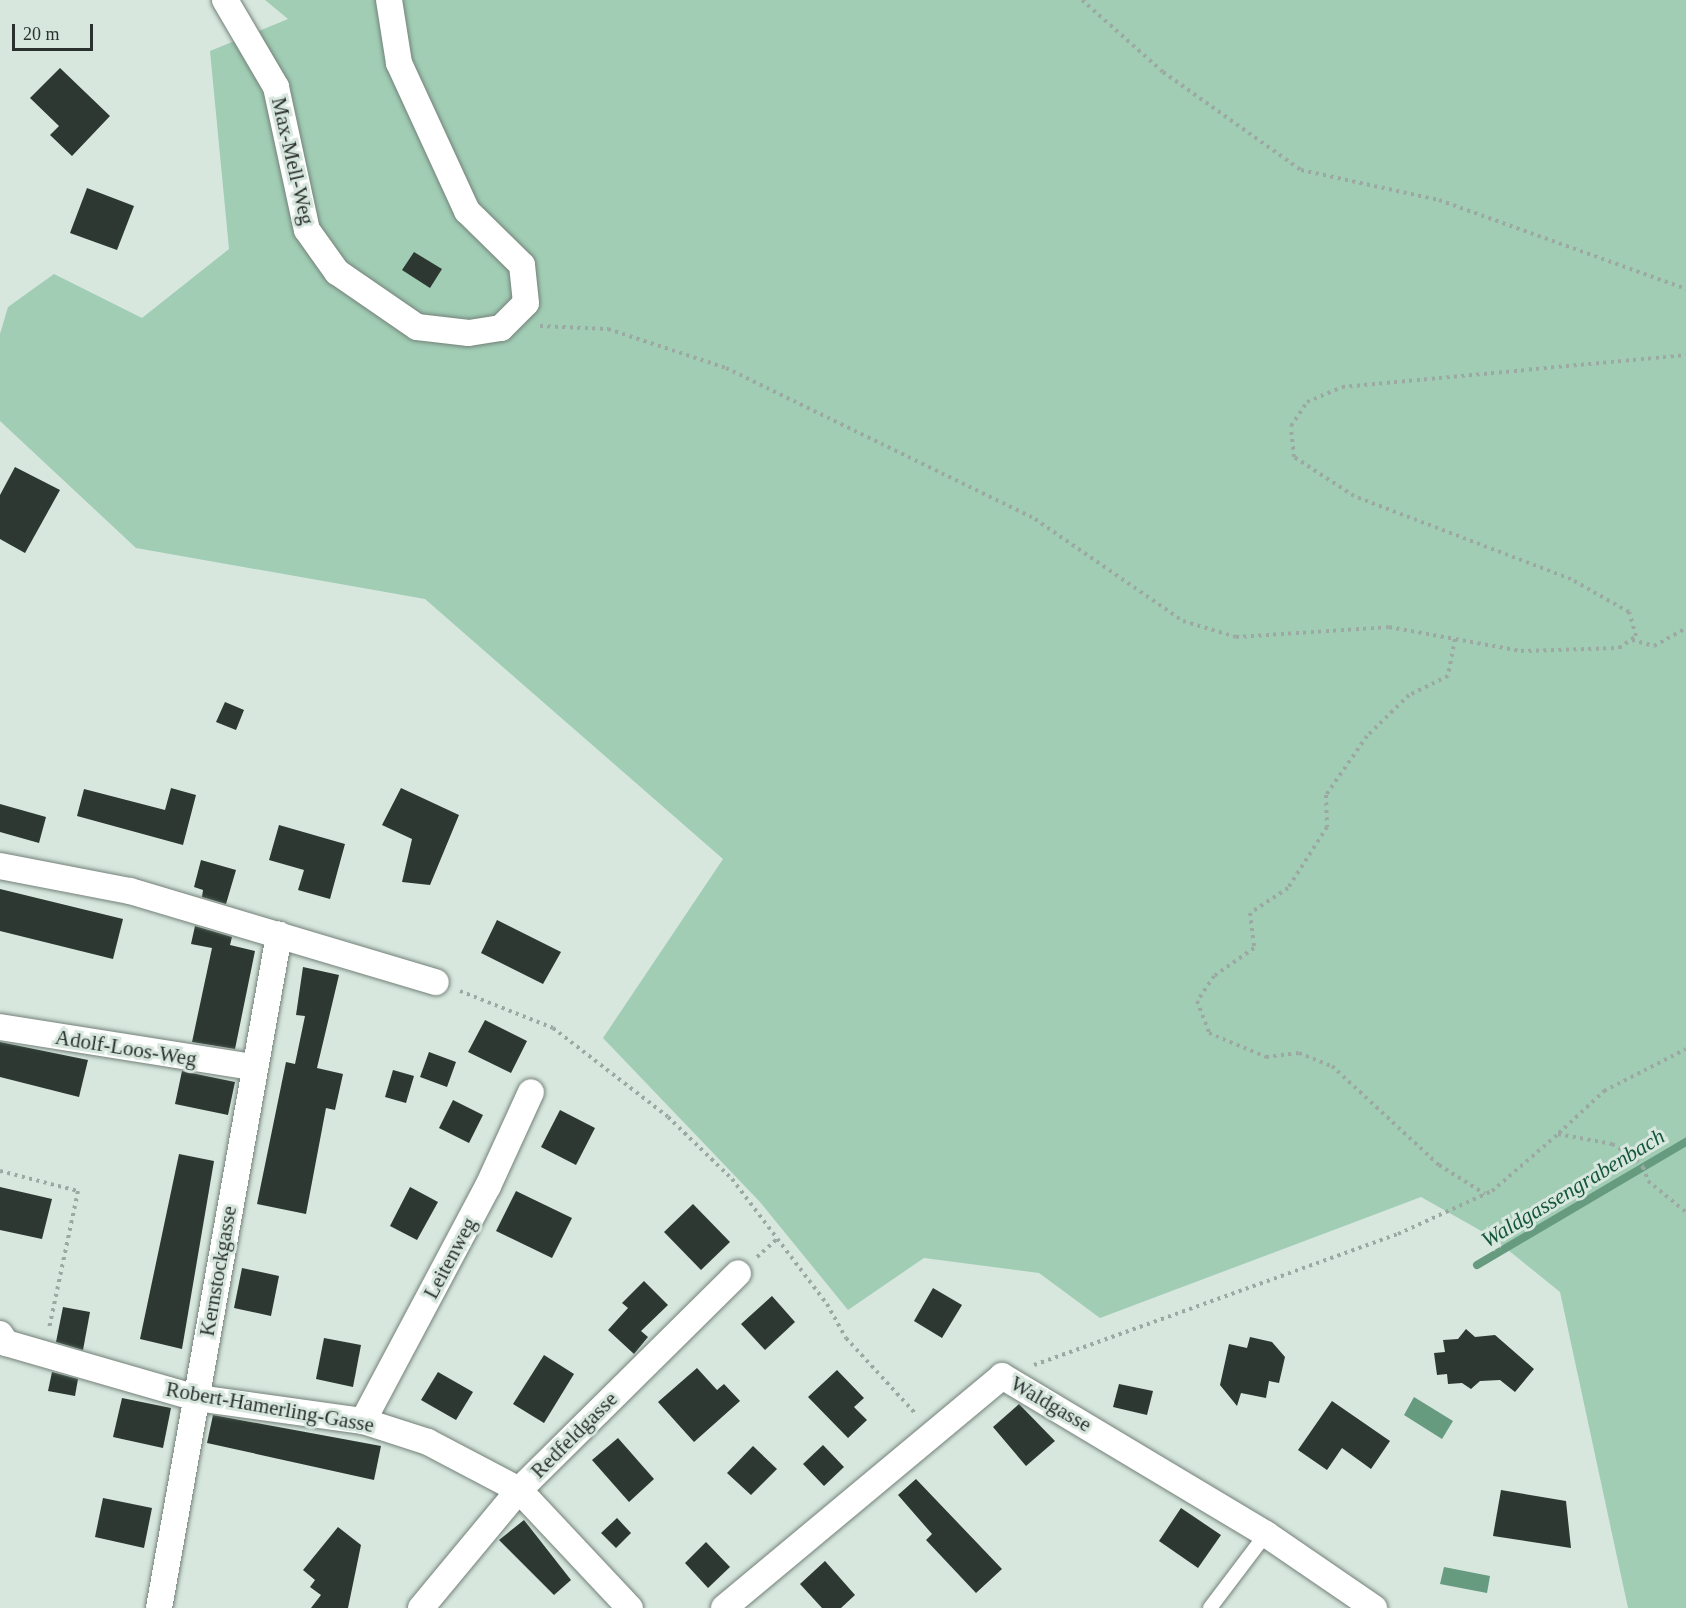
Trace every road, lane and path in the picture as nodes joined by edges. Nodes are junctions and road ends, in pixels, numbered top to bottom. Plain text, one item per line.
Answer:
1 (225, 0) edge
2 (388, 0) edge
3 (1082, 0) edge
4 (1686, 289) edge
5 (501, 328) junction
6 (1686, 356) edge
7 (1686, 628) edge
8 (1455, 639) junction
9 (1631, 640) junction
10 (0, 866) edge
11 (279, 935) junction
12 (436, 982) joint
13 (0, 1027) edge
14 (1686, 1049) edge
15 (253, 1067) junction
16 (531, 1092) dead end
17 (1558, 1134) junction
18 (0, 1171) edge
19 (1485, 1194) junction
20 (1686, 1212) edge
21 (738, 1273) dead end
22 (2, 1342) edge
23 (43, 1353) junction
24 (1002, 1376) junction
25 (197, 1398) junction
26 (363, 1421) junction
27 (931, 1433) junction
28 (519, 1490) junction
29 (1266, 1534) junction
30 (159, 1608) edge
31 (421, 1608) edge
32 (630, 1608) edge
33 (724, 1608) edge
34 (1210, 1608) edge
35 (1374, 1608) edge

1 - 5 street, Max-Mell-Weg
2 - 5 street
3 - 4 path
5 - 8 path
6 - 9 path
7 - 9 path
8 - 9 path
8 - 19 path
10 - 11 street
11 - 12 street
11 - 15 street, Kernstockgasse
12 - 27 path
13 - 15 street, Adolf-Loos-Weg
14 - 17 path
15 - 25 street, Kernstockgasse
16 - 26 street, Leitenweg
17 - 19 path
17 - 20 path
18 - 23 path
19 - 24 path
21 - 28 street, Redfeldgasse
22 - 23 street, Robert-Hamerling-Gasse
23 - 25 street, Robert-Hamerling-Gasse
24 - 27 street, Waldgasse
24 - 29 street, Waldgasse
25 - 26 street, Robert-Hamerling-Gasse
25 - 30 street, Kernstockgasse
26 - 28 street, Robert-Hamerling-Gasse
27 - 33 street, Waldgasse
28 - 31 street, Redfeldgasse
28 - 32 street, Robert-Hamerling-Gasse
29 - 34 lane
29 - 35 street, Waldgasse

